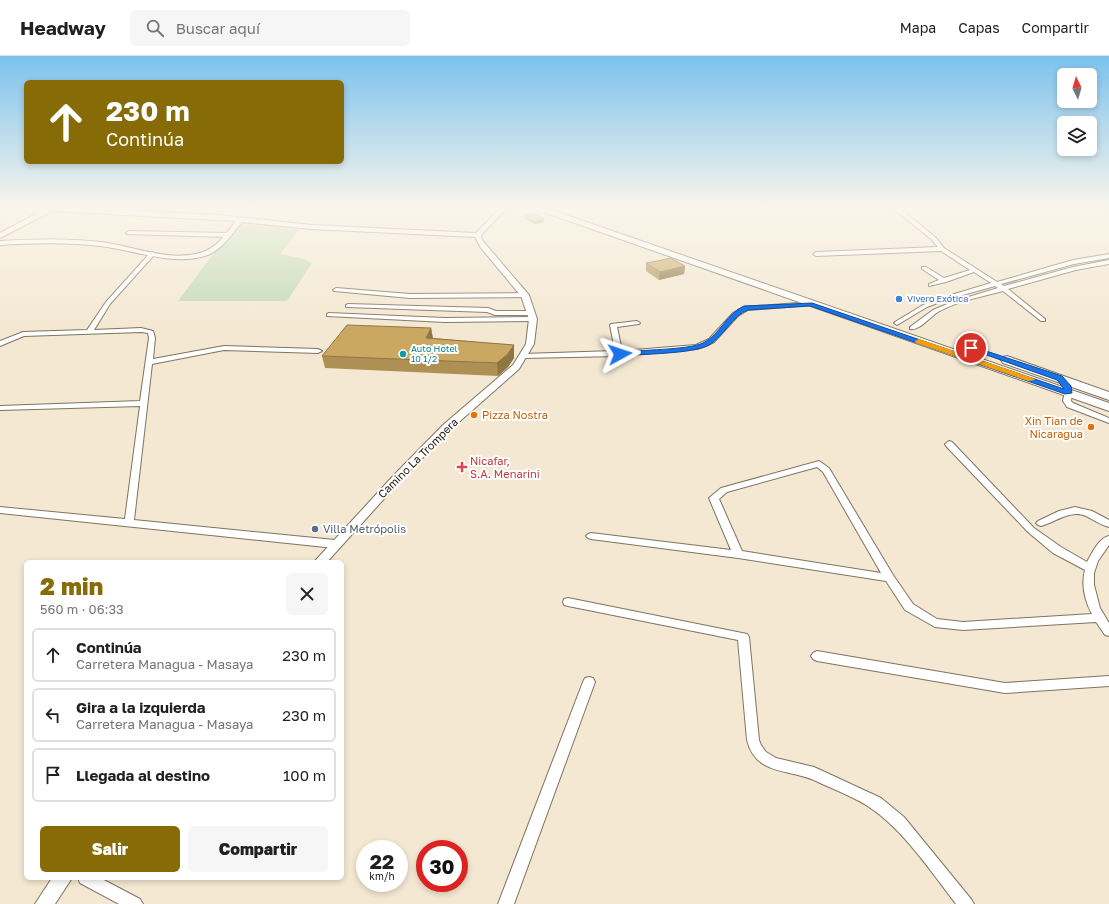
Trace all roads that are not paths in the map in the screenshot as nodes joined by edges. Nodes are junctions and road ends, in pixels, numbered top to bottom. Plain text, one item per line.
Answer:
1 (122, 249) edge
2 (214, 249) edge
3 (484, 249) edge
4 (650, 249) edge
5 (678, 249) edge
6 (942, 249) joint
7 (152, 254) junction
8 (816, 254) dead end
9 (1109, 256) edge
10 (1109, 262) edge
11 (924, 268) dead end
12 (975, 270) junction
13 (944, 280) junction
14 (996, 283) junction
15 (931, 285) dead end
16 (1004, 289) junction
17 (336, 290) dead end
18 (525, 295) junction
19 (810, 304) junction
20 (348, 306) dead end
21 (329, 315) dead end
22 (532, 316) junction
23 (1043, 320) dead end
24 (637, 323) dead end
25 (897, 323) junction
26 (912, 328) junction
27 (89, 332) junction
28 (0, 344) edge
29 (224, 348) junction
30 (318, 351) dead end
31 (182, 352) dead end
32 (620, 354) junction
33 (522, 356) junction
34 (149, 362) junction
35 (1060, 378) junction
36 (1068, 393) junction
37 (1108, 399) edge
38 (144, 403) junction
39 (0, 408) edge
40 (1109, 421) edge
41 (950, 444) dead end
42 (0, 510) edge
43 (129, 523) junction
44 (1041, 523) dead end
45 (1109, 524) edge
46 (592, 536) dead end
47 (1109, 539) edge
48 (335, 544) junction
49 (738, 554) junction
50 (322, 560) edge
51 (1089, 568) junction
52 (889, 578) junction
53 (568, 602) dead end
54 (1099, 618) junction
55 (1109, 632) edge
56 (817, 656) dead end
57 (1109, 681) edge
58 (589, 682) dead end
59 (61, 880) edge
60 (89, 880) edge
61 (44, 904) edge
62 (135, 904) edge
63 (506, 904) edge
64 (966, 904) edge

1 - 7 street
2 - 7 street
3 - 18 street, Camino La Trompera
4 - 19 highway
5 - 25 highway
6 - 8 street
6 - 12 street
7 - 27 street
9 - 14 street
10 - 16 street
11 - 13 street
12 - 13 street
12 - 14 street
13 - 15 street
14 - 16 street
14 - 25 street
16 - 23 street
16 - 26 street
17 - 18 street
18 - 22 street, Camino La Trompera
19 - 32 street
19 - 36 highway
20 - 22 street
21 - 22 street
22 - 33 street, Camino La Trompera
24 - 32 street
25 - 26 highway
26 - 35 highway
27 - 28 street
27 - 34 street
29 - 30 street
29 - 31 street
29 - 34 street
32 - 33 street
33 - 48 street, Camino La Trompera
34 - 38 street
35 - 36 highway
35 - 37 highway
36 - 37 highway
36 - 40 street
38 - 39 street
38 - 43 street
41 - 51 street
42 - 43 street
43 - 48 street
44 - 45 street
46 - 49 street
47 - 51 street
48 - 50 street, Camino La Trompera
49 - 52 street
49 - 52 street
51 - 54 street
52 - 54 street
53 - 64 street
54 - 55 street
56 - 57 street
58 - 63 street
59 - 61 street
60 - 62 street

